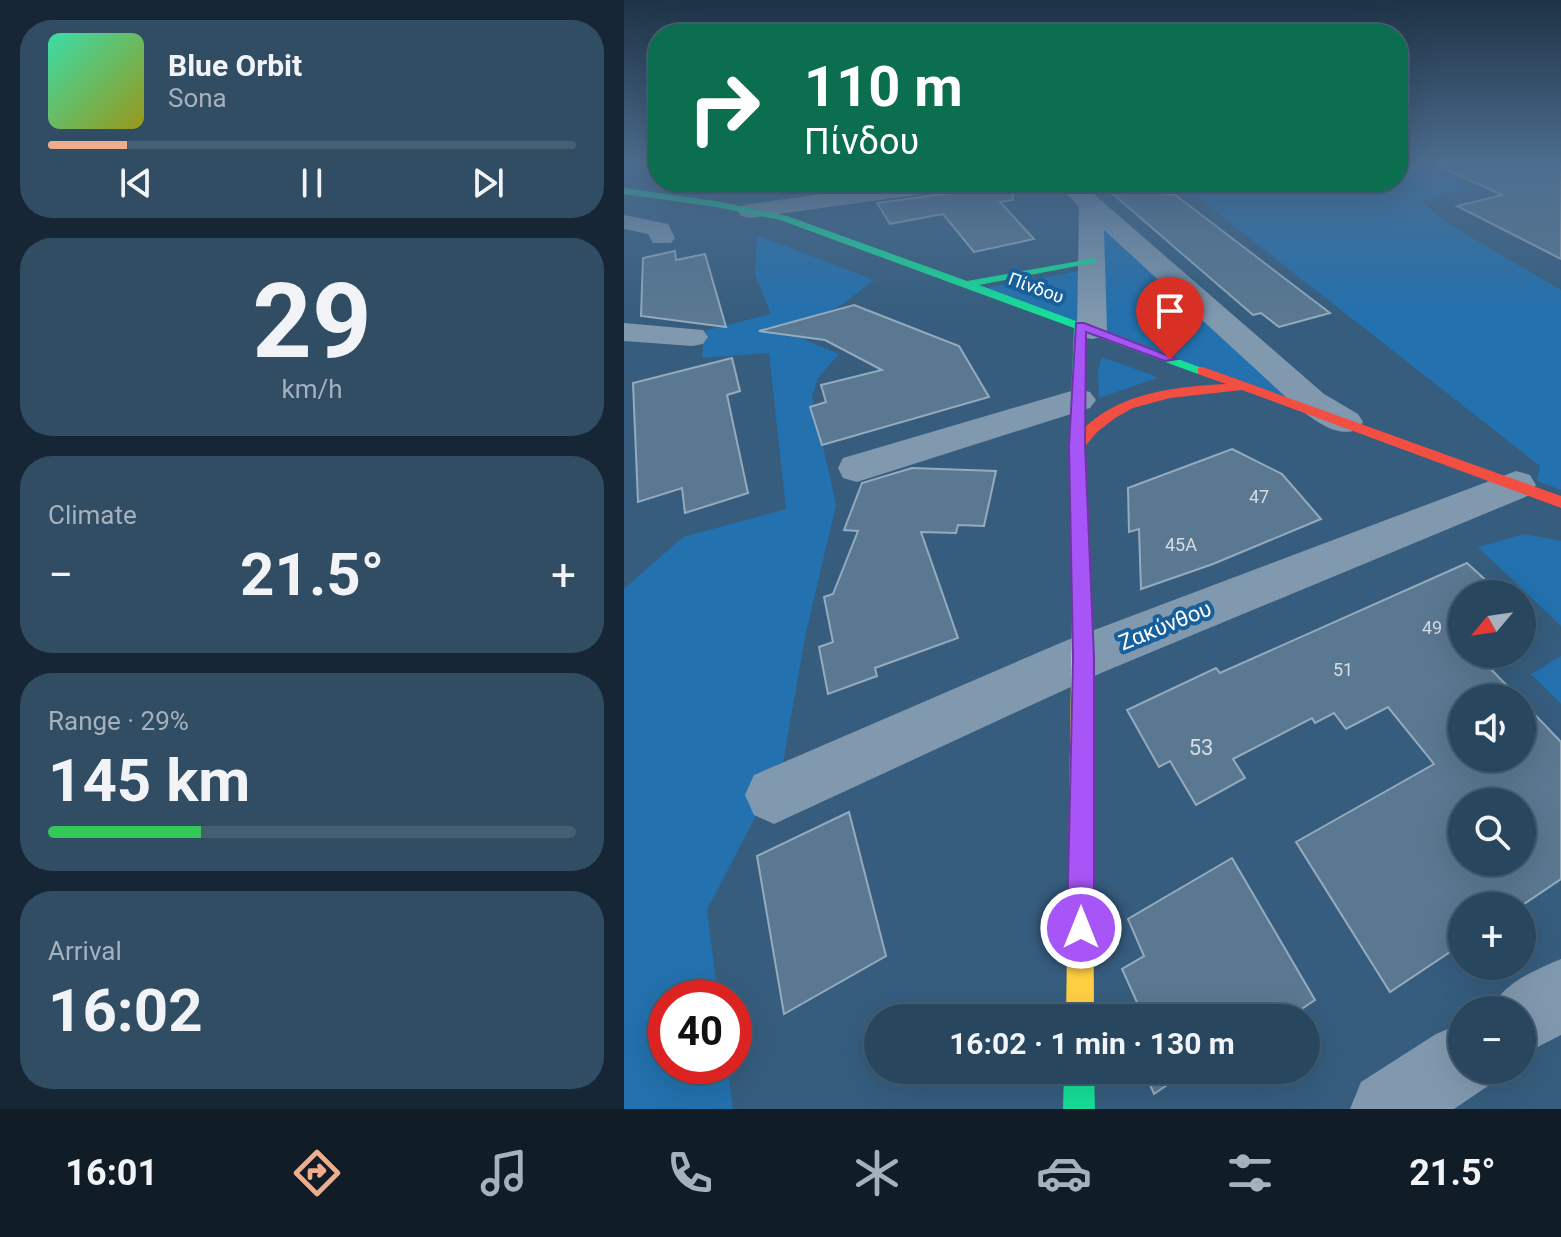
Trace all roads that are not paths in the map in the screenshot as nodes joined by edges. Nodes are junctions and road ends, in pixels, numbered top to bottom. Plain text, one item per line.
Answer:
1 (768, 215) edge
2 (1091, 215) edge
3 (1102, 215) edge
4 (624, 222) edge
5 (662, 238) dead end
6 (1092, 260) junction
7 (967, 285) junction
8 (1086, 328) junction
9 (624, 332) edge
10 (692, 337) dead end
11 (1248, 387) junction
12 (1078, 400) junction
13 (1345, 422) junction
14 (1077, 446) junction
15 (857, 468) dead end
16 (1516, 485) junction
17 (1561, 502) edge
18 (1083, 657) junction
19 (774, 795) dead end
20 (1561, 994) edge
21 (1080, 1004) edge
22 (1536, 1011) edge
23 (1448, 1069) edge
24 (1079, 1084) edge
25 (1079, 1109) edge
26 (1388, 1109) edge

1 - 7 street, Πίνδου
2 - 6 street
3 - 13 street
4 - 5 street
6 - 7 street
6 - 8 street
7 - 8 street, Πίνδου
8 - 11 street, Πίνδου
8 - 12 street
9 - 10 street
11 - 13 street, Πίνδου
11 - 14 street
12 - 14 street
12 - 15 street
13 - 16 street, Πίνδου
14 - 18 street
16 - 17 street, Πίνδου
16 - 18 street, Ζακύνθου
18 - 19 street, Ζακύνθου
18 - 21 street
20 - 22 street
23 - 26 street
24 - 25 street

